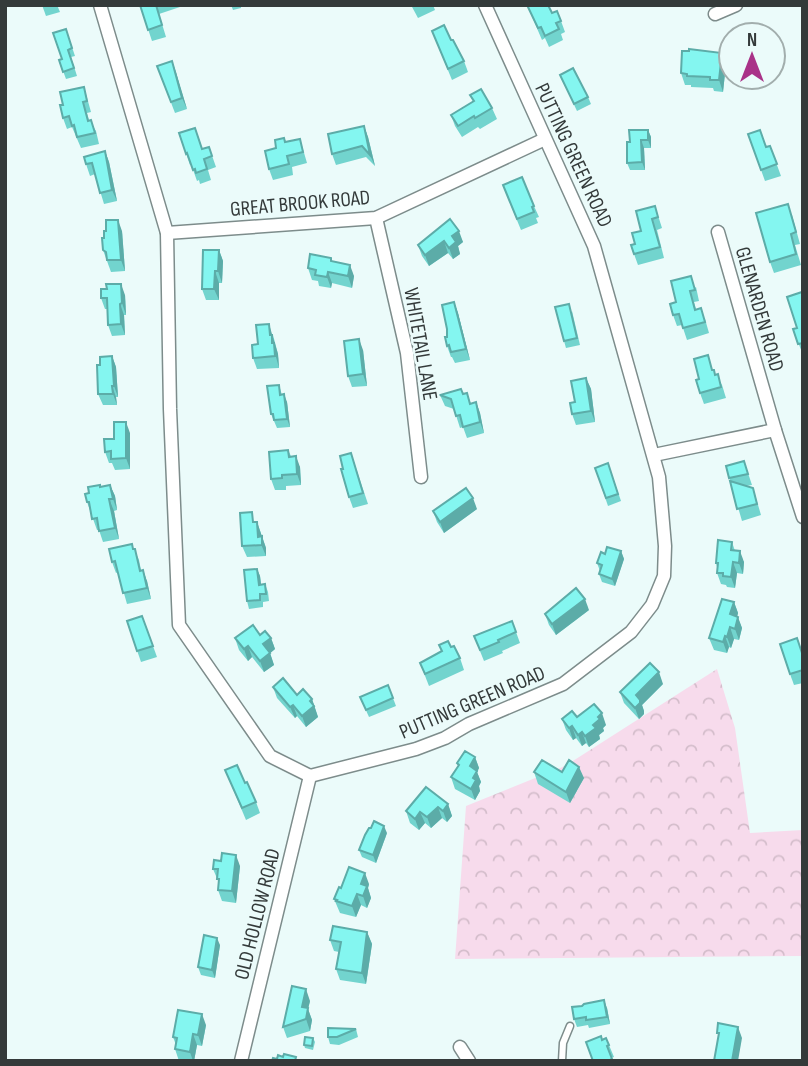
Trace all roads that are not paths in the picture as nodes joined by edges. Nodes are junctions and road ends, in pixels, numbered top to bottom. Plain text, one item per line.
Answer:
1 (100, 5) edge
2 (485, 5) edge
3 (736, 5) edge
4 (715, 14) dead end
5 (545, 139) junction
6 (376, 218) junction
7 (718, 232) dead end
8 (167, 233) junction
9 (775, 430) junction
10 (654, 455) junction
11 (421, 477) dead end
12 (803, 517) edge
13 (310, 776) junction
14 (570, 1026) dead end
15 (460, 1047) dead end
16 (241, 1061) edge
17 (469, 1061) edge
18 (562, 1061) edge

1 - 8 street
2 - 5 street, PUTTING GREEN ROAD
3 - 4 street
5 - 6 street, GREAT BROOK ROAD
5 - 10 street, PUTTING GREEN ROAD
6 - 8 street, GREAT BROOK ROAD
6 - 11 street, WHITETAIL LANE
7 - 9 street, GLENARDEN ROAD
8 - 13 street
9 - 10 street
9 - 12 street, GLENARDEN ROAD
10 - 13 street, PUTTING GREEN ROAD
13 - 16 street, OLD HOLLOW ROAD
14 - 18 lane
15 - 17 street

